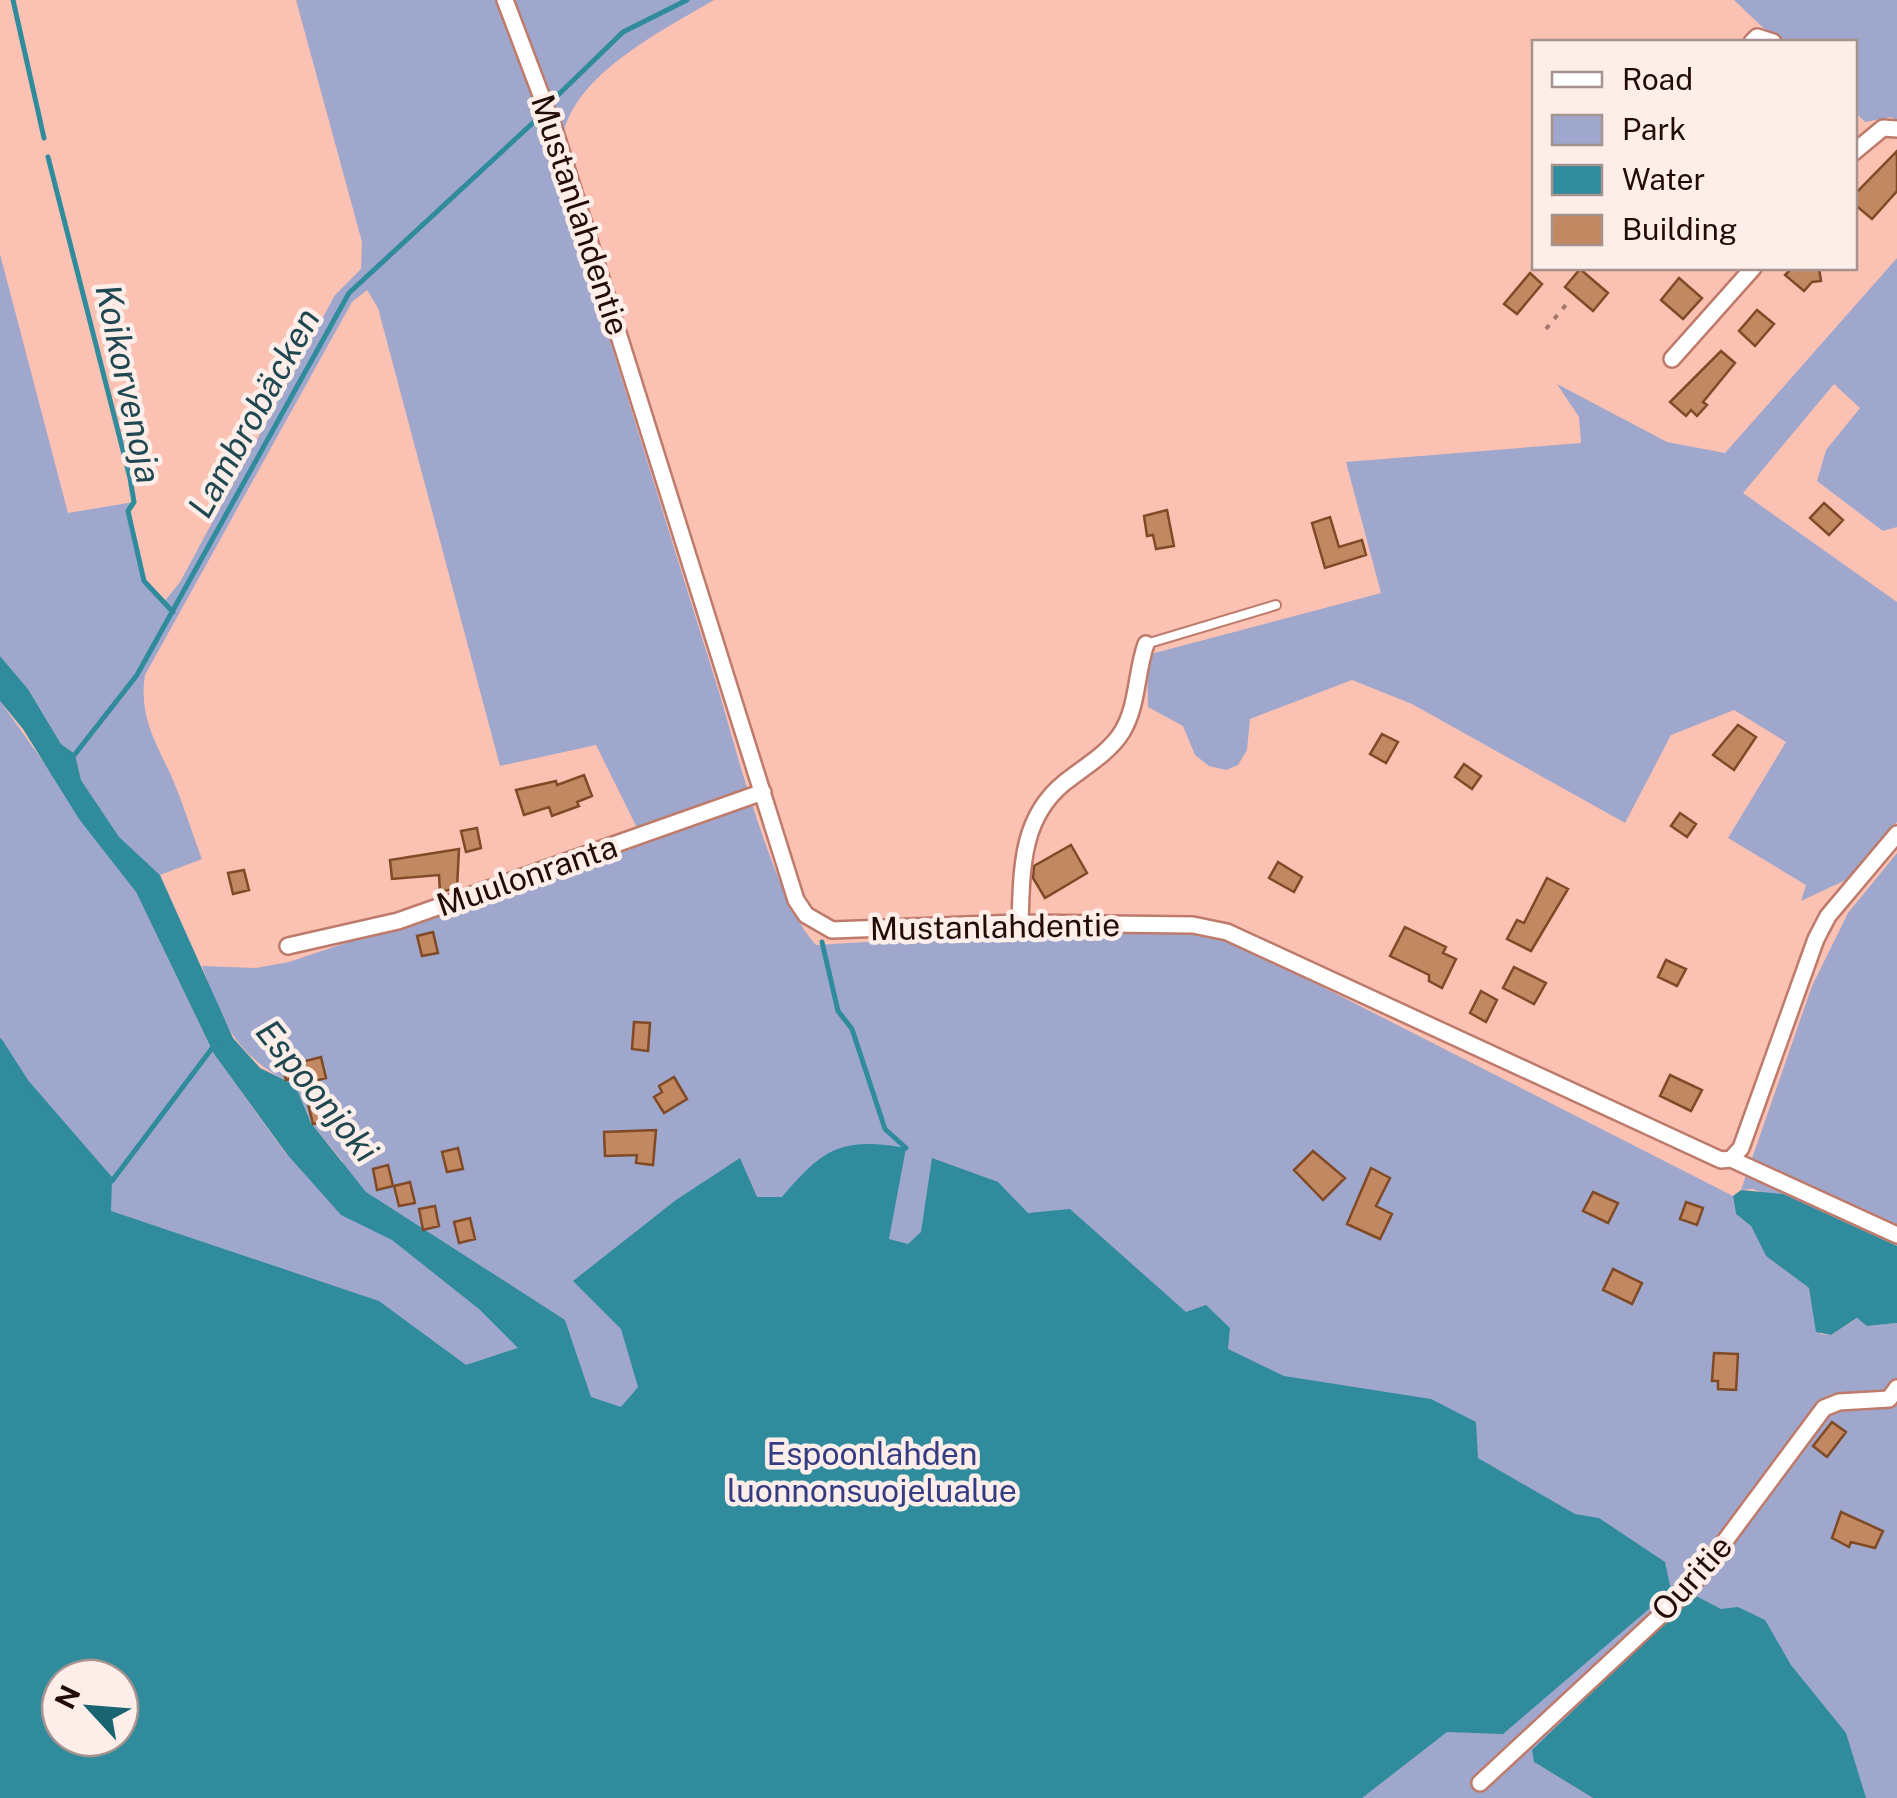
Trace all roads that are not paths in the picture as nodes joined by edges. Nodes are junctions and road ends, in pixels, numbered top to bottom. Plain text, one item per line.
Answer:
1 (505, 0) edge
2 (1897, 129) edge
3 (1857, 147) edge
4 (1750, 270) edge
5 (1672, 359) dead end
6 (1276, 605) dead end
7 (1146, 644) joint
8 (762, 792) junction
9 (1897, 834) edge
10 (1020, 923) junction
11 (288, 946) dead end
12 (1731, 1158) junction
13 (1897, 1235) edge
14 (1897, 1388) edge
15 (1480, 1784) dead end

1 - 8 street, Mustanlahdentie
2 - 3 street
4 - 5 street
6 - 7 lane
7 - 10 street
8 - 10 street, Mustanlahdentie
8 - 11 street, Muulonranta
9 - 12 street
10 - 12 street, Mustanlahdentie
12 - 13 street, Mustanlahdentie
14 - 15 street, Ouritie

